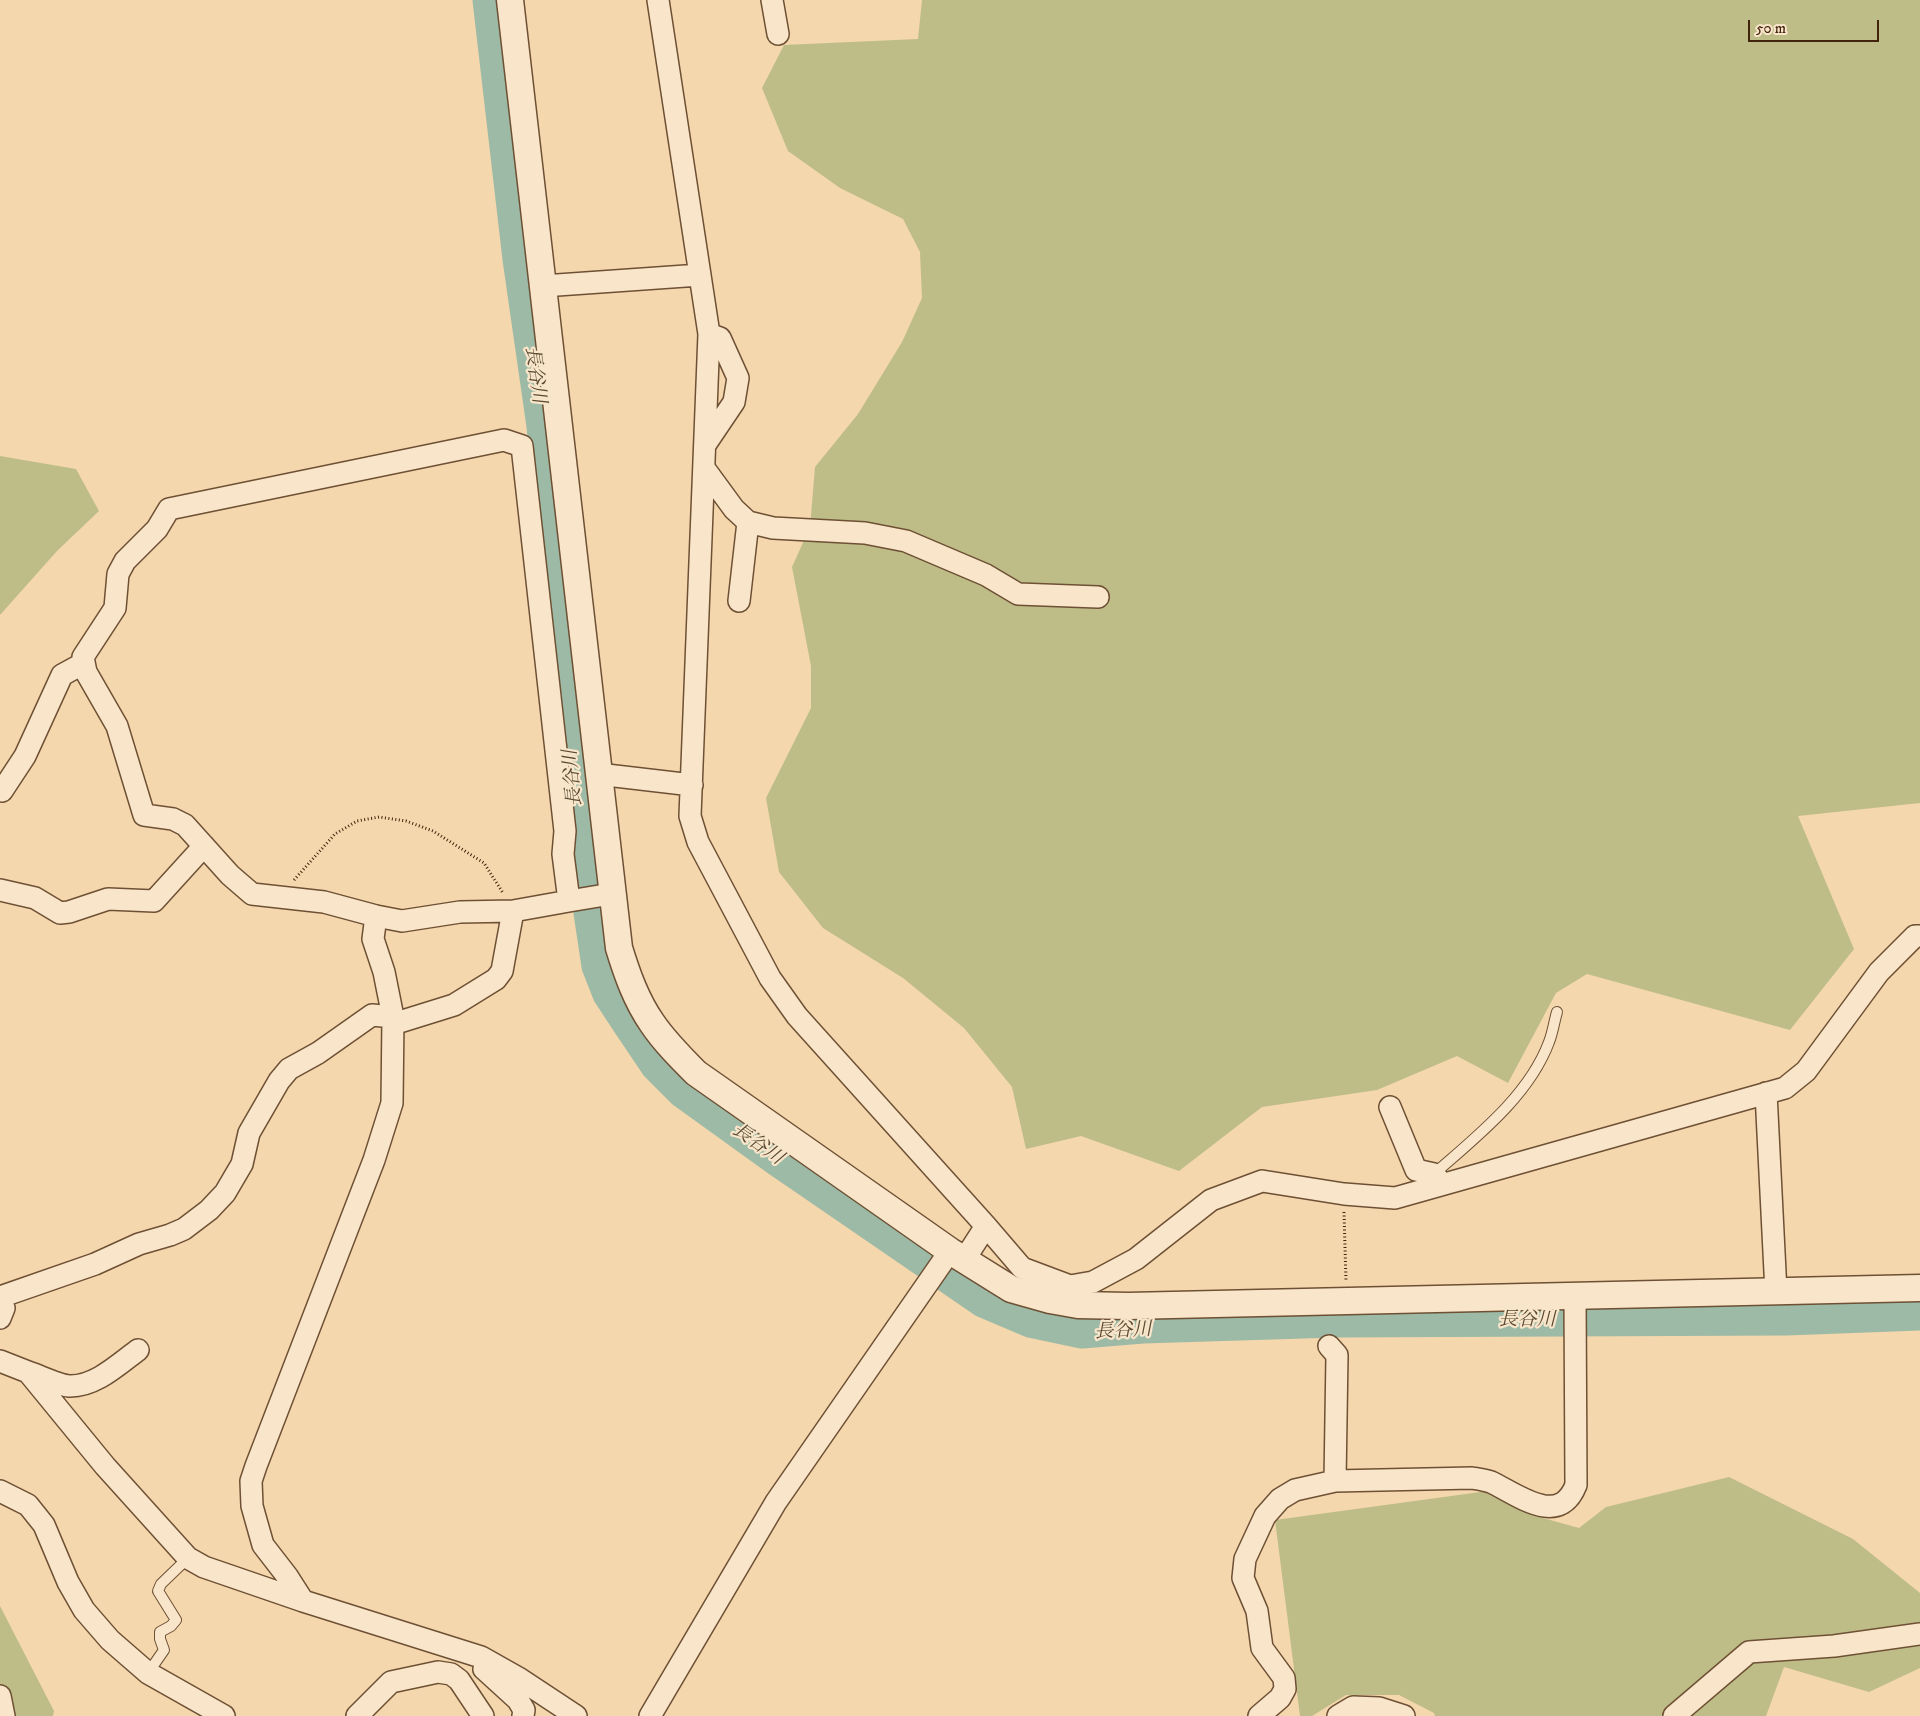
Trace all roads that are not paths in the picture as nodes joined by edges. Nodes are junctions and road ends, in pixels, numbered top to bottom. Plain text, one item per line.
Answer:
1 (510, 0) edge
2 (658, 0) edge
3 (772, 0) edge
4 (778, 34) dead end
5 (700, 275) junction
6 (544, 286) junction
7 (709, 334) junction
8 (704, 446) junction
9 (704, 468) junction
10 (748, 522) junction
11 (1098, 597) dead end
12 (739, 601) dead end
13 (84, 663) junction
14 (598, 774) junction
15 (692, 785) junction
16 (2, 790) dead end
17 (204, 846) junction
18 (0, 890) edge
19 (611, 894) junction
20 (569, 901) junction
21 (516, 911) junction
22 (376, 916) junction
23 (1920, 936) edge
24 (1557, 1012) dead end
25 (393, 1020) junction
26 (1766, 1093) junction
27 (1390, 1107) dead end
28 (1438, 1179) junction
29 (986, 1226) junction
30 (957, 1256) junction
31 (1920, 1288) edge
32 (1776, 1292) junction
33 (1575, 1296) junction
34 (0, 1298) edge
35 (0, 1318) edge
36 (1329, 1346) dead end
37 (138, 1350) dead end
38 (0, 1361) edge
39 (28, 1372) junction
40 (1335, 1481) junction
41 (0, 1491) edge
42 (188, 1558) junction
43 (303, 1602) junction
44 (1920, 1634) edge
45 (487, 1660) junction
46 (148, 1673) junction
47 (0, 1696) edge
48 (4, 1716) edge
49 (224, 1716) edge
50 (357, 1716) edge
51 (483, 1716) edge
52 (523, 1716) edge
53 (576, 1716) edge
54 (650, 1716) edge
55 (1259, 1716) edge
56 (1338, 1716) edge
57 (1404, 1716) edge
58 (1674, 1716) edge

1 - 6 street
2 - 5 street
3 - 4 street
5 - 6 street
5 - 7 street
6 - 14 street
7 - 8 street
7 - 8 street
8 - 9 street
9 - 10 street
9 - 15 street
10 - 11 street
10 - 12 street
13 - 16 street
13 - 17 street
13 - 20 street
14 - 15 street
14 - 19 street
15 - 29 street
17 - 18 street
17 - 22 street
19 - 20 street
19 - 30 street
20 - 21 street
21 - 22 street
21 - 25 street
22 - 25 street
23 - 26 street
24 - 28 lane
25 - 34 street
25 - 43 street
26 - 28 street
26 - 32 street
27 - 28 street
28 - 29 street
29 - 30 street
30 - 33 street
30 - 54 street
31 - 32 street
32 - 33 street
33 - 40 street
34 - 35 street
36 - 40 street
37 - 39 street
38 - 39 street
39 - 42 street
40 - 55 street
41 - 46 street
42 - 43 street
42 - 46 lane
43 - 45 street
44 - 58 street
45 - 52 street
45 - 53 street
46 - 49 street
47 - 48 street
50 - 51 street
56 - 57 street

